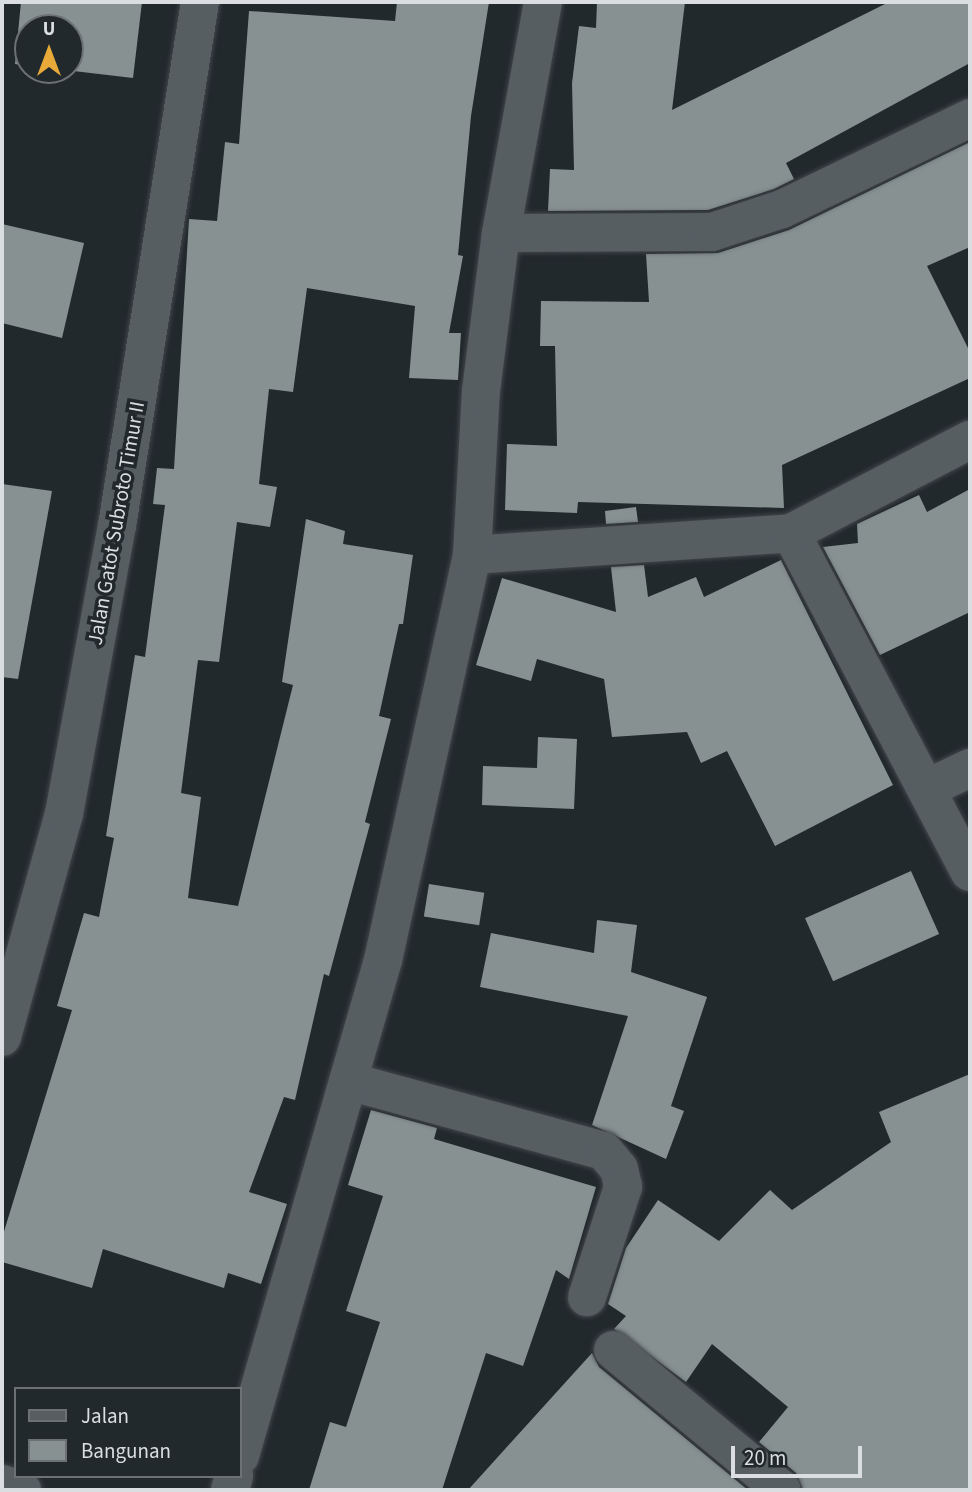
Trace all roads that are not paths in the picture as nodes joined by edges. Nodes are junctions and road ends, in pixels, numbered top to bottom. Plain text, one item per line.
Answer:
1 (200, 2) edge
2 (543, 2) edge
3 (970, 118) edge
4 (501, 233) junction
5 (970, 440) edge
6 (791, 533) junction
7 (472, 555) junction
8 (970, 768) edge
9 (928, 788) junction
10 (970, 872) edge
11 (2, 1037) edge
12 (348, 1081) junction
13 (587, 1297) dead end
14 (613, 1350) dead end
15 (242, 1449) edge
16 (2, 1484) edge
17 (22, 1490) edge
18 (782, 1490) edge

1 - 11 street, Jalan Gatot Subroto Timur II
2 - 4 street
3 - 4 street
4 - 7 street
5 - 6 street
6 - 7 street
6 - 9 street
7 - 12 street
8 - 9 street
9 - 10 street
12 - 13 street
12 - 15 street
14 - 18 street
16 - 17 street

